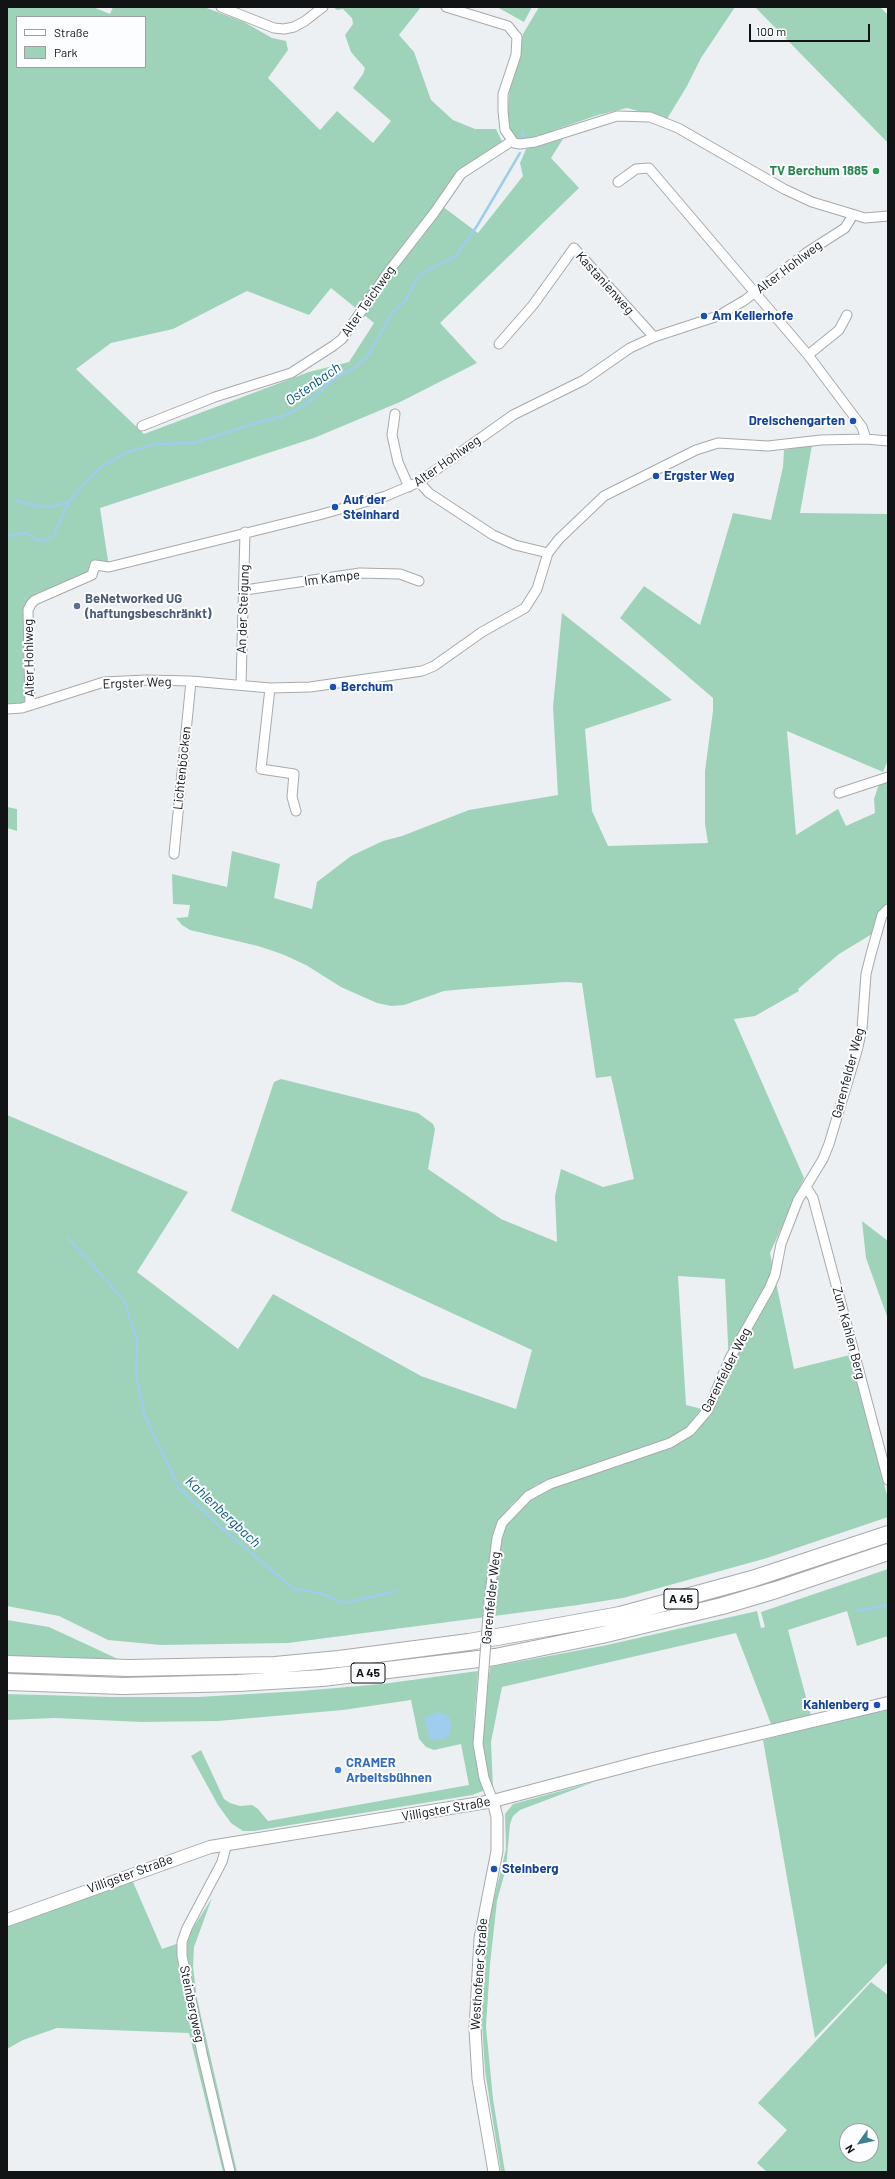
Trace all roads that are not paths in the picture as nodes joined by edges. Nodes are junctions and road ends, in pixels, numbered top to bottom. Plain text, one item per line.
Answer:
1 (221, 7) edge
2 (323, 7) edge
3 (446, 7) edge
4 (512, 141) junction
5 (618, 182) dead end
6 (853, 215) junction
7 (888, 216) edge
8 (755, 293) junction
9 (847, 315) dead end
10 (654, 337) junction
11 (499, 344) dead end
12 (808, 355) junction
13 (395, 414) dead end
14 (142, 426) dead end
15 (866, 439) junction
16 (888, 441) edge
17 (419, 482) junction
18 (409, 487) junction
19 (245, 532) junction
20 (548, 553) junction
21 (419, 581) dead end
22 (245, 590) junction
23 (191, 681) junction
24 (241, 685) junction
25 (270, 688) junction
26 (30, 705) junction
27 (7, 709) edge
28 (888, 776) edge
29 (839, 793) dead end
30 (296, 811) dead end
31 (174, 854) dead end
32 (888, 909) edge
33 (806, 1187) junction
34 (888, 1480) edge
35 (888, 1534) edge
36 (888, 1552) edge
37 (7, 1664) edge
38 (7, 1682) edge
39 (888, 1703) edge
40 (493, 1801) junction
41 (226, 1843) junction
42 (7, 1920) edge
43 (230, 2172) edge
44 (494, 2172) edge

1 - 2 street
3 - 4 street
4 - 6 street
4 - 14 street, Alter Teichweg
5 - 8 street
6 - 7 street
6 - 8 street, Alter Hohlweg
8 - 10 street, Alter Hohlweg
8 - 12 street
9 - 12 street
10 - 11 street, Kastanienweg
10 - 17 street, Alter Hohlweg
12 - 15 street
13 - 18 street
15 - 16 street, Ergster Weg
15 - 20 street, Ergster Weg
17 - 18 street, Alter Hohlweg
17 - 20 street
18 - 19 street, Alter Hohlweg
19 - 22 street, An der Steigung
19 - 26 street, Alter Hohlweg
20 - 25 street, Ergster Weg
21 - 22 street, Im Kampe
22 - 24 street, An der Steigung
23 - 24 street, Ergster Weg
23 - 26 street, Ergster Weg
23 - 31 street, Lichtenböcken
24 - 25 street, Ergster Weg
25 - 30 street
26 - 27 street, Ergster Weg
28 - 29 street
32 - 33 street, Garenfelder Weg
33 - 34 street, Zum Kahlen Berg
33 - 40 street, Garenfelder Weg, bridge
35 - 37 highway, A 45
36 - 38 highway, A 45
39 - 40 main road, Villigster Straße
40 - 41 main road, Villigster Straße
40 - 44 street, Westhofener Straße
41 - 42 main road, Villigster Straße
41 - 43 street, Steinbergweg

